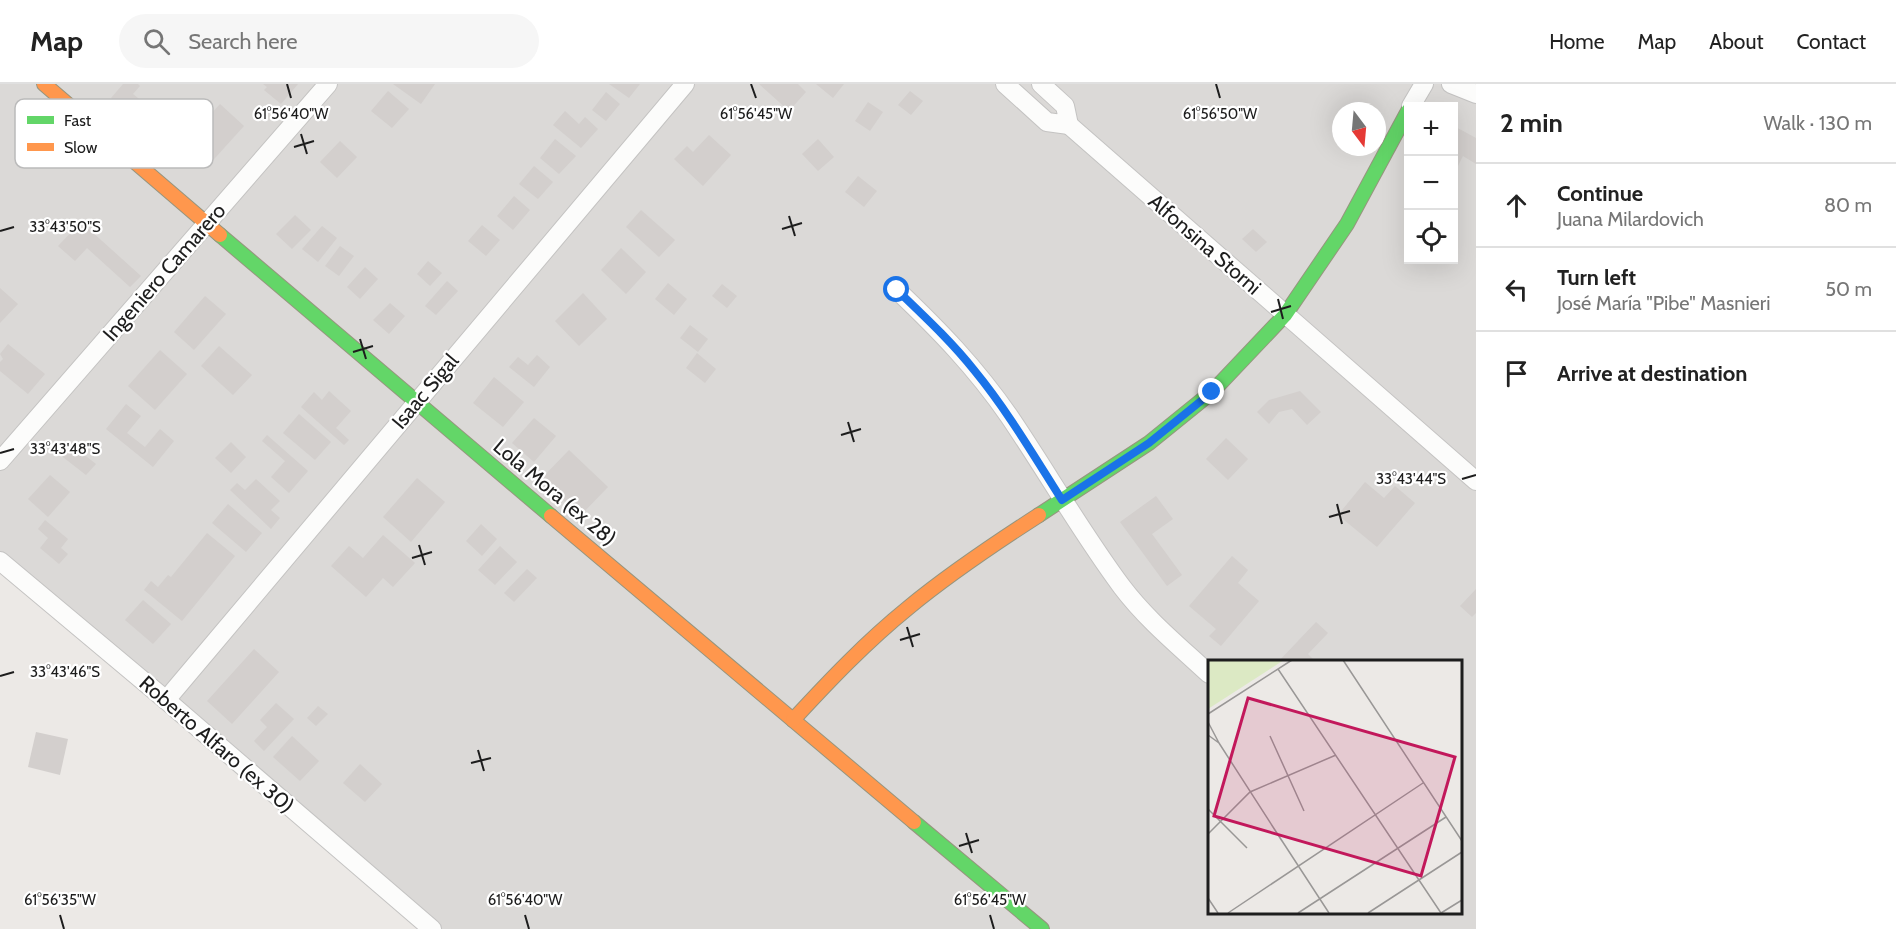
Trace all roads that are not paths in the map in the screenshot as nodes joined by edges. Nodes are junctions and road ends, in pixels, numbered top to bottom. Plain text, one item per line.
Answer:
1 (44, 84) edge
2 (328, 84) edge
3 (685, 84) edge
4 (1005, 84) edge
5 (1041, 84) edge
6 (1424, 84) edge
7 (1451, 84) edge
8 (1476, 94) edge
9 (61, 99) edge
10 (1413, 102) edge
11 (1404, 118) edge
12 (1069, 125) junction
13 (141, 168) edge
14 (206, 224) junction
15 (897, 290) dead end
16 (1285, 315) junction
17 (415, 402) junction
18 (0, 461) edge
19 (1476, 482) edge
20 (1062, 500) junction
21 (0, 561) edge
22 (1208, 673) edge
23 (166, 700) junction
24 (794, 720) junction
25 (432, 929) edge
26 (1042, 929) edge

1 - 9 street, Lola Mora (ex 28)
2 - 14 street, Ingeniero Camarero
3 - 17 street, Isaac Sigal
4 - 12 street, Alfonsina Storni
5 - 12 street, Alfonsina Storni
6 - 10 street
7 - 8 street
11 - 16 street
12 - 16 street, Alfonsina Storni
13 - 14 street, Lola Mora (ex 28)
14 - 17 street, Lola Mora (ex 28)
14 - 18 street, Ingeniero Camarero
15 - 20 street
16 - 19 street, Alfonsina Storni
16 - 20 street
17 - 23 street, Isaac Sigal
17 - 24 street, Lola Mora (ex 28)
20 - 22 street
20 - 24 street
21 - 23 street, Roberto Alfaro (ex 30)
23 - 25 street, Roberto Alfaro (ex 30)
24 - 26 street, Lola Mora (ex 28)

